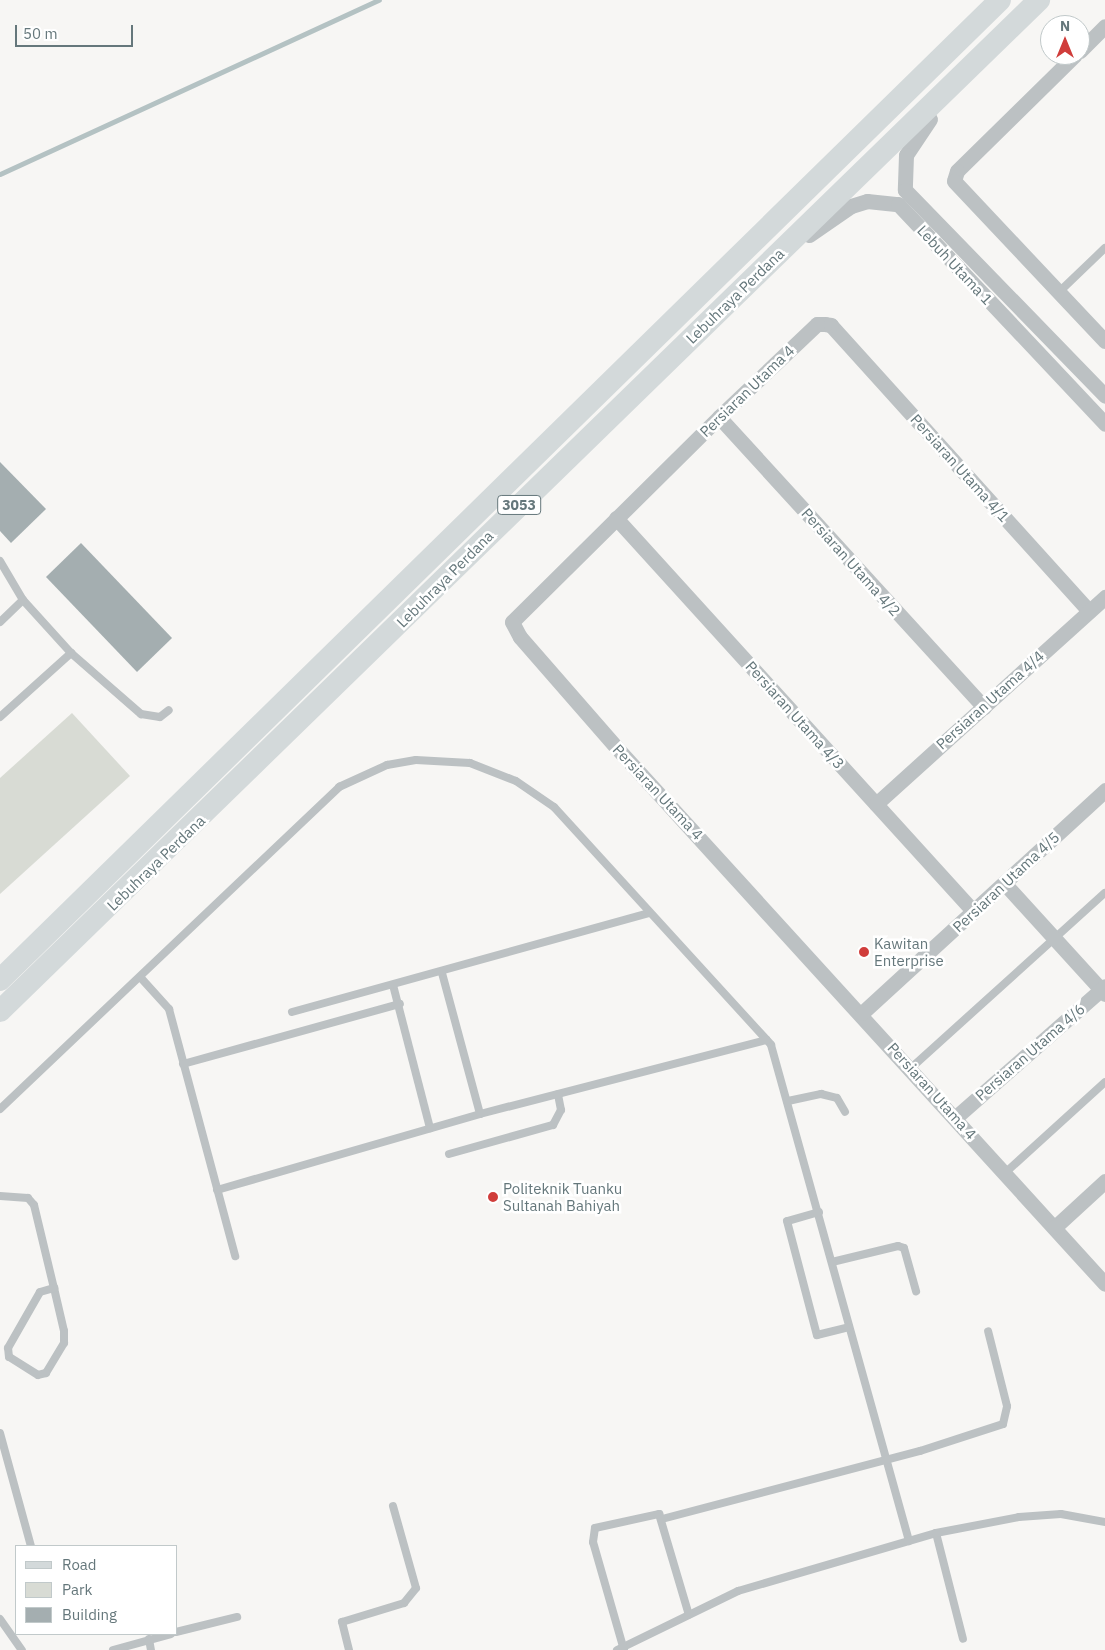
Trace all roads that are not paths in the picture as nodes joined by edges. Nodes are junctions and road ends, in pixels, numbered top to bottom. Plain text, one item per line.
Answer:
1 (1000, 0) edge
2 (1039, 0) edge
3 (1105, 26) edge
4 (1090, 41) edge
5 (1066, 65) edge
6 (970, 66) junction
7 (1105, 248) edge
8 (778, 256) junction
9 (1058, 293) junction
10 (831, 325) joint
11 (1105, 341) edge
12 (1105, 396) edge
13 (719, 417) junction
14 (1105, 424) edge
15 (616, 518) junction
16 (1, 564) edge
17 (1105, 597) edge
18 (23, 600) junction
19 (1089, 611) junction
20 (0, 622) edge
21 (71, 653) junction
22 (984, 707) junction
23 (168, 710) dead end
24 (0, 717) edge
25 (1105, 790) edge
26 (876, 804) junction
27 (1004, 883) junction
28 (1105, 893) edge
29 (974, 912) junction
30 (650, 913) junction
31 (1054, 938) junction
32 (442, 973) junction
33 (141, 978) junction
34 (0, 980) edge
35 (394, 985) junction
36 (1104, 990) edge
37 (400, 1004) junction
38 (0, 1011) edge
39 (292, 1012) dead end
40 (862, 1013) junction
41 (767, 1040) junction
42 (183, 1064) junction
43 (911, 1068) junction
44 (1105, 1082) edge
45 (558, 1094) junction
46 (788, 1101) junction
47 (0, 1109) edge
48 (845, 1112) dead end
49 (480, 1114) junction
50 (956, 1117) junction
51 (430, 1128) junction
52 (449, 1154) dead end
53 (1005, 1173) junction
54 (1105, 1181) edge
55 (217, 1190) junction
56 (0, 1196) edge
57 (819, 1212) junction
58 (1054, 1227) junction
59 (235, 1256) dead end
60 (832, 1262) junction
61 (1104, 1282) edge
62 (54, 1288) junction
63 (916, 1291) dead end
64 (849, 1327) junction
65 (988, 1331) dead end
66 (0, 1432) edge
67 (887, 1459) junction
68 (393, 1506) dead end
69 (662, 1519) junction
70 (1105, 1522) edge
71 (936, 1533) junction
72 (909, 1541) junction
73 (31, 1545) edge
74 (689, 1615) junction
75 (237, 1617) dead end
76 (0, 1619) edge
77 (178, 1632) edge
78 (15, 1635) edge
79 (166, 1635) edge
80 (16, 1636) edge
81 (149, 1639) junction
82 (964, 1639) dead end
83 (621, 1649) edge
84 (22, 1650) edge
85 (113, 1650) edge
86 (152, 1650) edge
87 (349, 1650) edge

1 - 34 main road, Lebuhraya Perdana / 3053
2 - 6 main road, Lebuhraya Perdana / 3053
3 - 4 street
5 - 9 street
6 - 8 main road, Lebuhraya Perdana / 3053
6 - 12 street, Lebuh Utama 1
7 - 9 lane
8 - 14 street, Lebuh Utama 1
8 - 38 main road, Lebuhraya Perdana / 3053
9 - 11 street
10 - 13 street, Persiaran Utama 4
10 - 19 street, Persiaran Utama 4/1
13 - 15 street, Persiaran Utama 4
13 - 22 street, Persiaran Utama 4/2
15 - 26 street, Persiaran Utama 4/3
15 - 40 street, Persiaran Utama 4
16 - 18 lane
17 - 19 street, Persiaran Utama 4/4
18 - 20 lane
18 - 21 lane
19 - 22 street, Persiaran Utama 4/4
21 - 23 lane
21 - 24 lane
22 - 26 street, Persiaran Utama 4/4
25 - 27 street, Persiaran Utama 4/5
26 - 29 street, Persiaran Utama 4/3
27 - 29 street, Persiaran Utama 4/5
27 - 31 street
28 - 31 lane
29 - 40 street, Persiaran Utama 4/5
30 - 32 lane
30 - 33 lane
30 - 41 lane
31 - 36 street
31 - 43 lane
32 - 35 lane
32 - 49 lane
33 - 42 lane
33 - 47 lane
35 - 37 lane
35 - 39 lane
36 - 50 street, Persiaran Utama 4/6
37 - 42 lane
37 - 51 lane
40 - 43 street, Persiaran Utama 4
41 - 45 lane
41 - 46 lane
42 - 55 lane
43 - 50 street, Persiaran Utama 4
44 - 53 lane
45 - 49 lane
45 - 52 lane
46 - 48 lane
46 - 57 lane
49 - 51 lane
50 - 53 street, Persiaran Utama 4
51 - 55 lane
53 - 58 street, Persiaran Utama 4
54 - 58 street
55 - 59 lane
56 - 62 lane
57 - 60 lane
57 - 64 lane
58 - 61 street, Persiaran Utama 4
60 - 63 lane
60 - 64 lane
62 - 62 lane
64 - 67 lane
65 - 67 lane
66 - 73 lane
67 - 69 lane
67 - 72 lane
68 - 87 lane
69 - 74 lane
69 - 83 lane
70 - 71 lane
71 - 72 lane
71 - 82 lane
72 - 74 lane
74 - 83 lane
75 - 77 lane
76 - 78 lane
79 - 81 lane
80 - 84 lane
81 - 85 lane
81 - 86 lane

